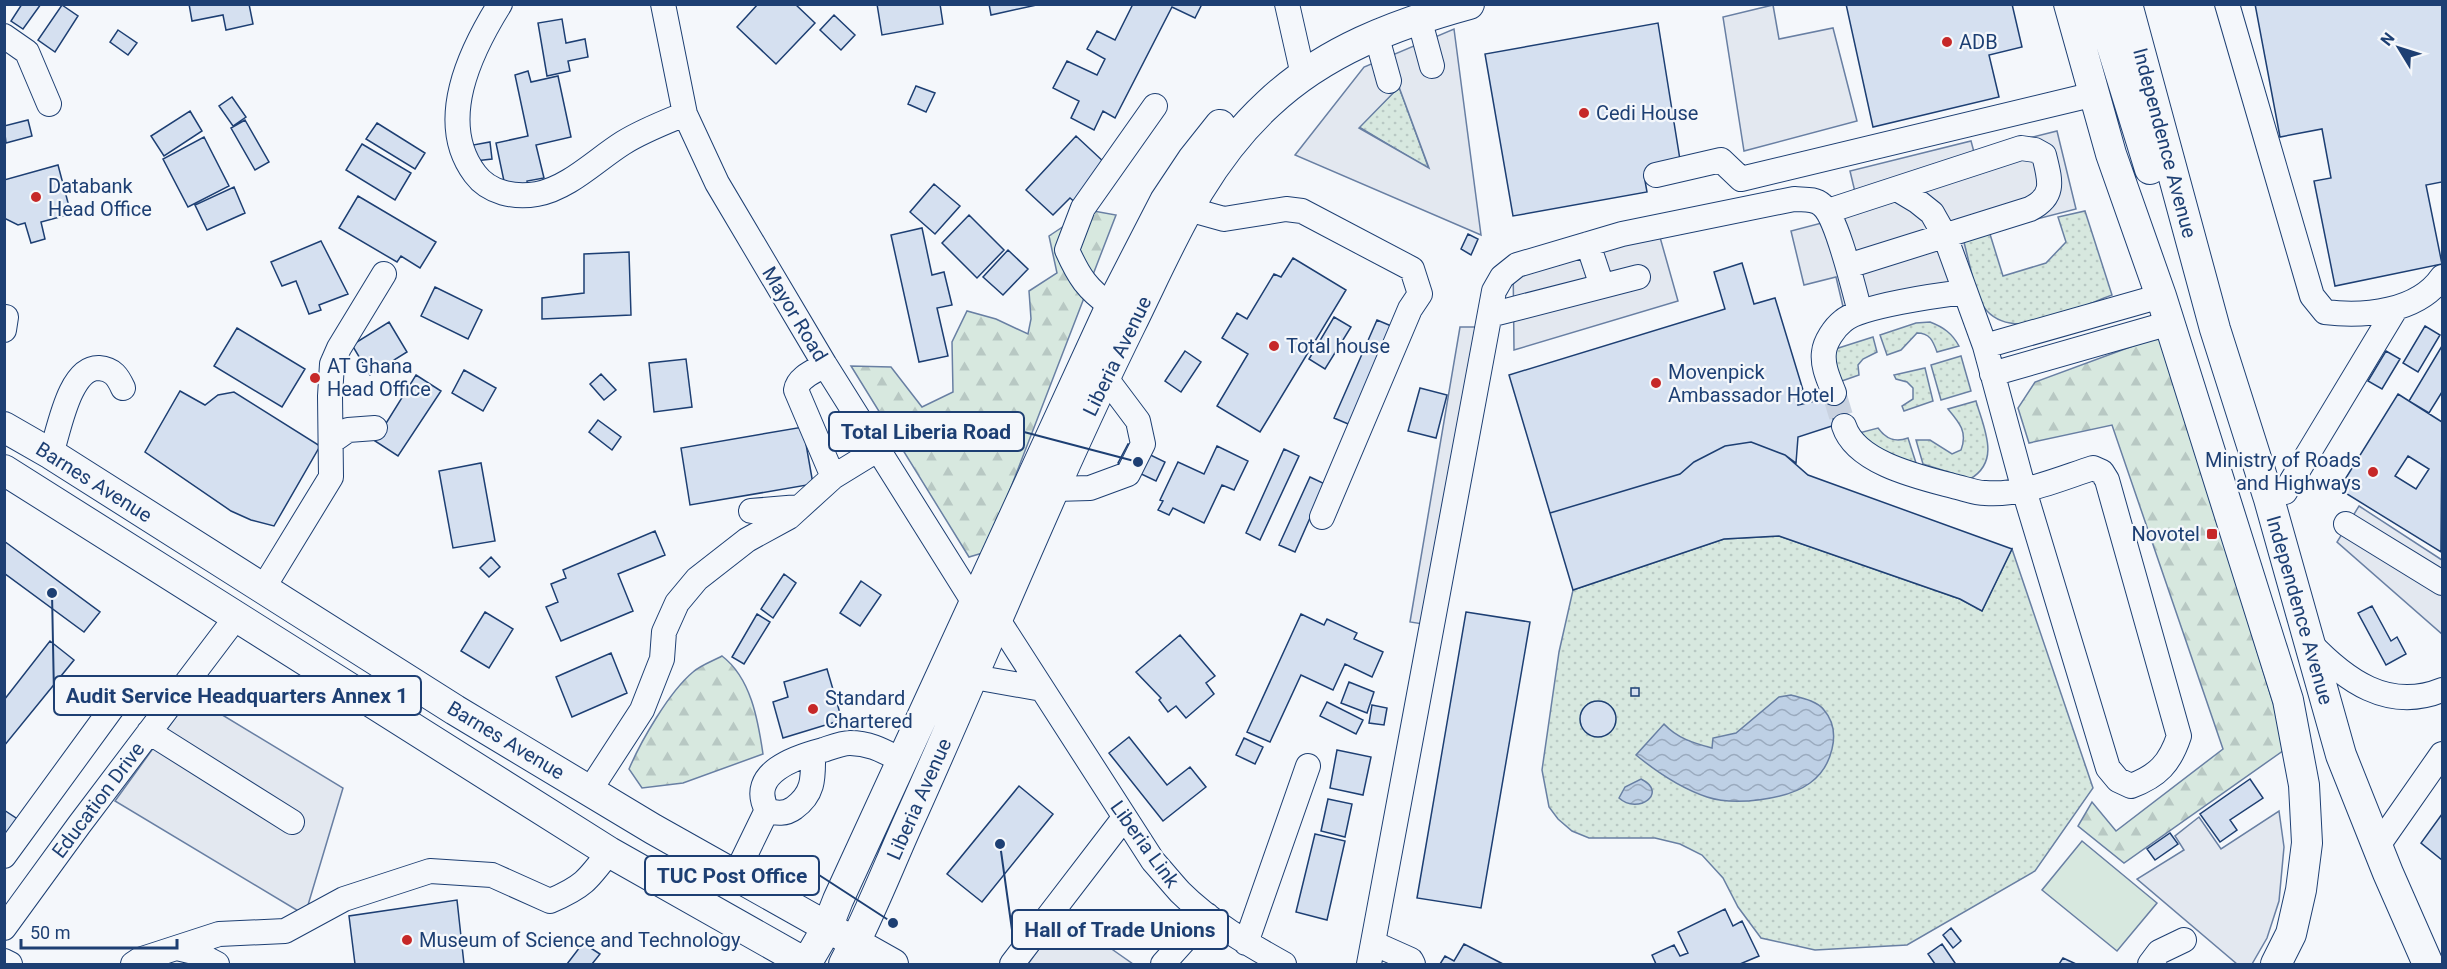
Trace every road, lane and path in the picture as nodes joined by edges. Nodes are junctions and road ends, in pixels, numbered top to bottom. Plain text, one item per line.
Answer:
1 (500, 4) edge
2 (663, 4) edge
3 (1287, 4) edge
4 (1469, 4) edge
5 (2069, 4) edge
6 (2099, 4) edge
7 (2127, 4) edge
8 (2226, 4) edge
9 (1408, 11) edge
10 (1376, 34) junction
11 (4, 36) edge
12 (1300, 65) junction
13 (1432, 66) dead end
14 (1389, 81) dead end
15 (2095, 94) junction
16 (49, 104) dead end
17 (1155, 106) dead end
18 (685, 114) junction
19 (1656, 176) dead end
20 (1897, 189) junction
21 (1188, 208) junction
22 (2182, 208) junction
23 (1828, 211) junction
24 (1945, 236) junction
25 (1588, 244) junction
26 (1848, 266) junction
27 (384, 274) dead end
28 (1638, 276) dead end
29 (2442, 276) edge
30 (1602, 286) junction
31 (1965, 292) junction
32 (1111, 306) junction
33 (2396, 308) junction
34 (2166, 309) junction
35 (1860, 312) junction
36 (1490, 315) junction
37 (1985, 346) junction
38 (825, 365) junction
39 (1992, 374) junction
40 (1105, 377) junction
41 (123, 388) dead end
42 (1834, 393) tunnel mouth
43 (1844, 426) tunnel mouth
44 (4, 427) edge
45 (375, 428) dead end
46 (331, 442) junction
47 (877, 450) junction
48 (51, 454) junction
49 (4, 470) edge
50 (833, 477) junction
51 (1055, 489) junction
52 (2024, 490) junction
53 (2285, 492) dead end
54 (802, 507) junction
55 (751, 511) dead end
56 (1322, 518) dead end
57 (2346, 524) dead end
58 (2442, 583) edge
59 (262, 590) junction
60 (986, 612) junction
61 (237, 616) junction
62 (2309, 642) junction
63 (974, 677) junction
64 (1042, 689) junction
65 (2442, 690) edge
66 (115, 704) dead end
67 (149, 732) junction
68 (813, 753) junction
69 (2442, 754) edge
70 (903, 761) junction
71 (1308, 766) dead end
72 (590, 790) junction
73 (767, 810) junction
74 (1124, 818) junction
75 (292, 822) dead end
76 (2377, 847) junction
77 (609, 852) junction
78 (4, 856) edge
79 (735, 876) junction
80 (1207, 915) junction
81 (6, 923) edge
82 (827, 928) junction
83 (2184, 940) dead end
84 (1246, 943) junction
85 (177, 948) junction
86 (850, 954) edge
87 (1371, 954) edge
88 (4, 961) edge
89 (10, 964) edge
90 (133, 964) edge
91 (217, 964) edge
92 (807, 964) edge
93 (893, 964) edge
94 (1012, 964) edge
95 (1163, 964) edge
96 (1284, 964) edge
97 (1413, 964) edge
98 (2150, 964) edge
99 (2276, 964) edge
100 (2428, 964) edge

1 - 18 street
2 - 18 street, Mayor Road
3 - 12 street
4 - 9 main road, Liberia Avenue
5 - 15 main road, Independence Avenue
6 - 22 main road
7 - 22 main road, Independence Avenue
8 - 33 street
9 - 10 main road, Liberia Avenue
9 - 12 main road, Liberia Avenue
9 - 13 street
10 - 12 main road, Liberia Avenue
10 - 14 street
11 - 16 street
12 - 21 main road, Liberia Avenue
12 - 32 main road, Liberia Avenue
15 - 19 street
15 - 34 main road, Independence Avenue
17 - 32 street
18 - 38 street, Mayor Road
20 - 23 street
20 - 24 street
20 - 24 street
21 - 40 main road, Liberia Avenue
21 - 56 street
22 - 62 main road, Independence Avenue
23 - 25 street
23 - 26 street
24 - 26 street
24 - 31 street
25 - 30 street
25 - 36 street
26 - 35 street
27 - 46 street
28 - 30 street
29 - 33 street
30 - 36 street
31 - 35 street
31 - 37 street
32 - 60 main road, Liberia Avenue
33 - 53 street
34 - 37 street
34 - 39 street
34 - 99 main road, Independence Avenue
35 - 42 street
36 - 87 street
37 - 39 street
38 - 47 street, Mayor Road
38 - 50 street
39 - 52 street
40 - 51 main road, Liberia Avenue
40 - 51 street
41 - 48 street
43 - 52 street
44 - 48 main road, Barnes Avenue
45 - 46 street
46 - 59 street
47 - 50 street
47 - 60 street, Mayor Road
48 - 59 main road, Barnes Avenue
49 - 61 main road, Barnes Avenue
50 - 54 street
51 - 60 main road, Liberia Avenue
52 - 52 street
54 - 55 street
54 - 72 street
57 - 58 street
59 - 72 main road, Barnes Avenue
60 - 63 main road, Liberia Avenue
60 - 64 street, Liberia Link
60 - 70 main road, Liberia Avenue
61 - 67 street, Education Drive
61 - 77 main road, Barnes Avenue
62 - 65 street
62 - 76 main road, Independence Avenue
63 - 64 street
63 - 86 main road, Liberia Avenue
64 - 74 street, Liberia Link
66 - 78 street
67 - 75 street
67 - 81 street, Education Drive
68 - 70 street
68 - 73 street
68 - 73 street
69 - 76 street
70 - 82 main road, Liberia Avenue
71 - 84 street
72 - 79 main road, Barnes Avenue
73 - 79 street
74 - 80 street, Liberia Link
74 - 94 street
76 - 100 main road, Independence Avenue
77 - 85 street
77 - 92 main road, Barnes Avenue
79 - 82 main road, Barnes Avenue
80 - 84 street, Liberia Link
80 - 95 street
82 - 86 main road, Barnes Avenue
82 - 92 main road, Liberia Avenue
83 - 98 street
84 - 96 street, Liberia Link
85 - 90 street
85 - 91 street
86 - 93 main road, Barnes Avenue
87 - 97 street
88 - 89 street

